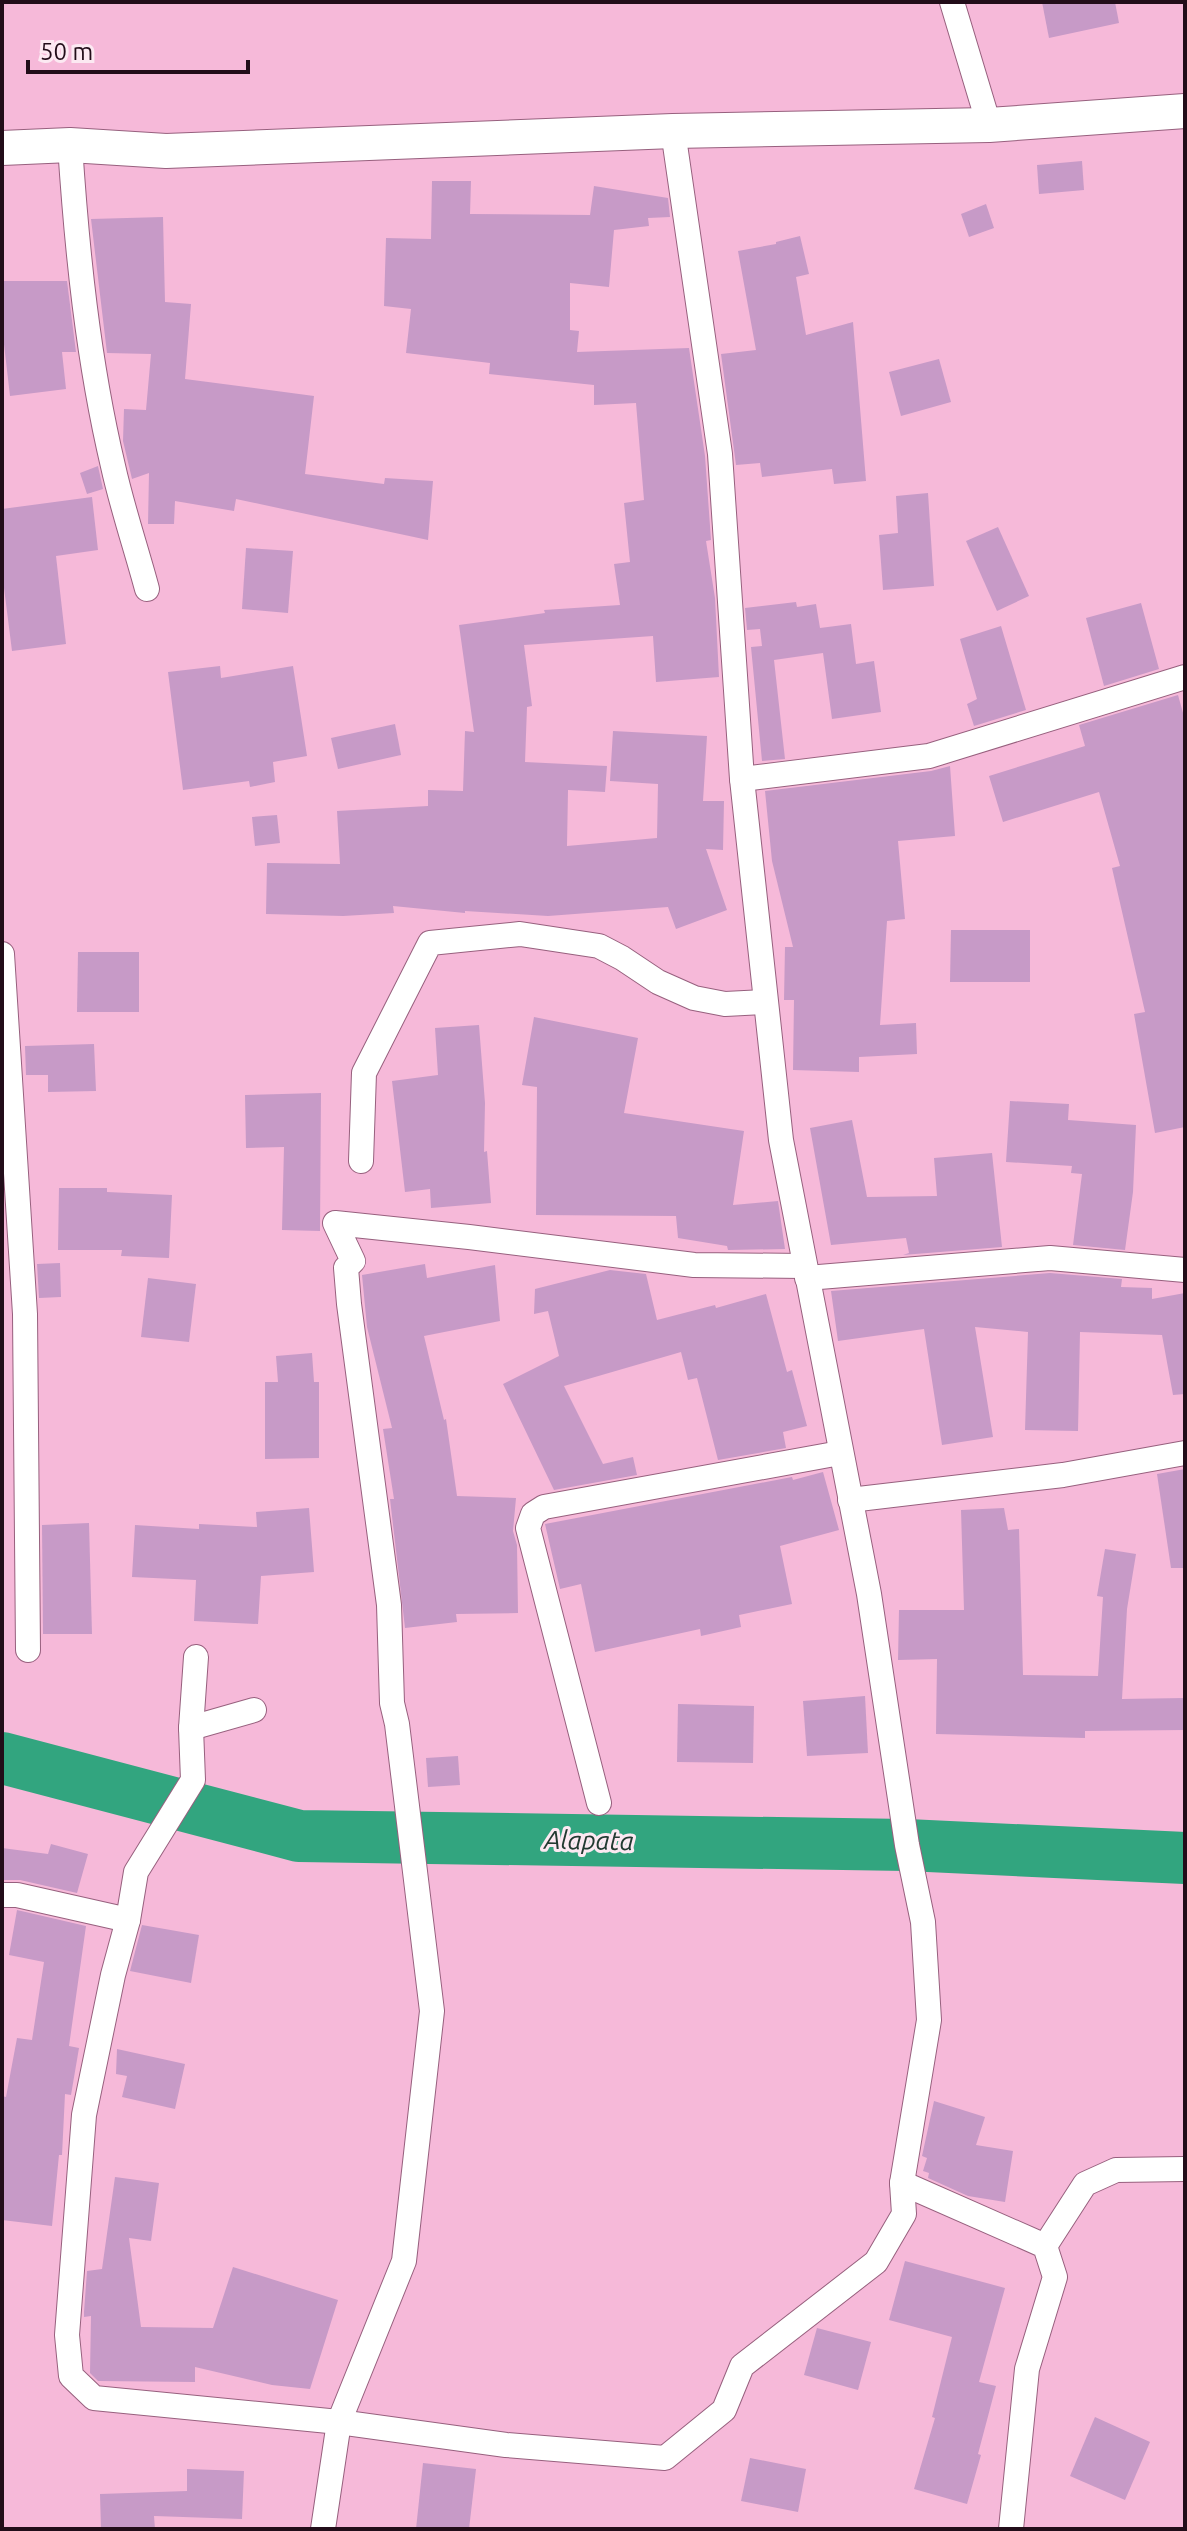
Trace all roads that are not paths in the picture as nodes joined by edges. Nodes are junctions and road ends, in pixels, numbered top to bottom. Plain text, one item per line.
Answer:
1 (952, 2) edge
2 (1185, 111) edge
3 (989, 125) junction
4 (673, 131) junction
5 (70, 145) junction
6 (2, 148) edge
7 (147, 589) dead end
8 (1185, 677) edge
9 (742, 779) junction
10 (2, 954) edge
11 (3, 999) edge
12 (765, 1002) junction
13 (361, 1161) dead end
14 (1185, 1270) edge
15 (805, 1272) junction
16 (13, 1315) edge
17 (840, 1453) junction
18 (1185, 1453) edge
19 (850, 1500) junction
20 (28, 1650) dead end
21 (196, 1657) dead end
22 (254, 1710) dead end
23 (191, 1728) junction
24 (599, 1803) dead end
25 (2, 1895) edge
26 (128, 1920) junction
27 (1185, 2169) edge
28 (902, 2183) junction
29 (1045, 2246) junction
30 (339, 2422) junction
31 (323, 2529) edge
32 (1011, 2529) edge

1 - 3 street
2 - 3 main road
3 - 4 main road
4 - 5 main road
4 - 9 street
5 - 6 main road
5 - 7 street
8 - 9 street
9 - 12 street
10 - 11 street
11 - 16 street
12 - 13 street
12 - 15 street
14 - 15 street
15 - 17 street
15 - 30 street
16 - 20 street
17 - 19 street
17 - 24 street
18 - 19 street
19 - 28 street
21 - 23 street
22 - 23 street
23 - 26 street
25 - 26 street
26 - 30 street
27 - 29 street
28 - 29 street
28 - 30 street
29 - 32 street
30 - 31 street

